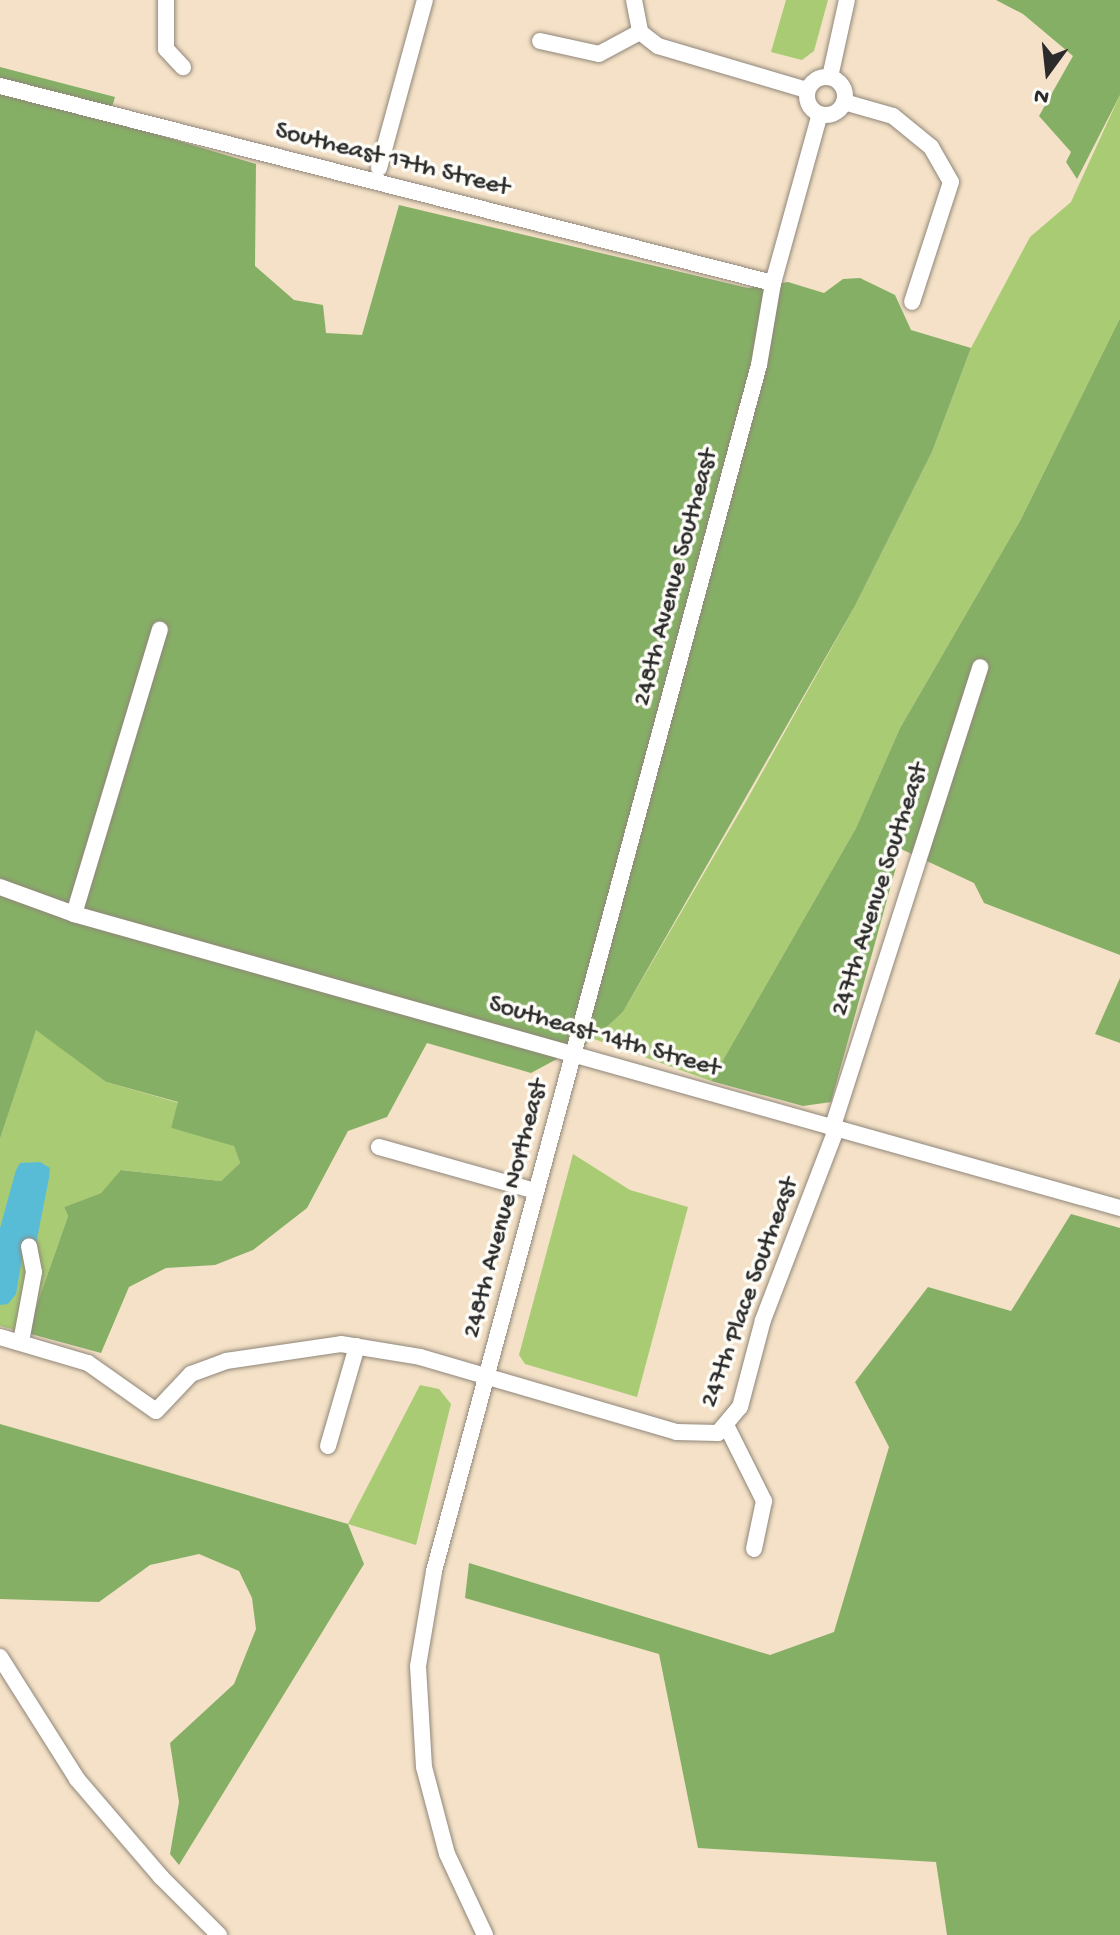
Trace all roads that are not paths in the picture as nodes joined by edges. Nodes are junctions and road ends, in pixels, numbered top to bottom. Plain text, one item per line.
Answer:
1 (166, 0) edge
2 (425, 0) edge
3 (634, 0) edge
4 (847, 0) edge
5 (640, 32) junction
6 (540, 41) dead end
7 (183, 67) dead end
8 (830, 77) junction
9 (0, 86) edge
10 (807, 90) junction
11 (844, 102) junction
12 (820, 114) junction
13 (379, 168) dead end
14 (773, 283) junction
15 (912, 302) dead end
16 (160, 630) dead end
17 (980, 667) dead end
18 (0, 887) edge
19 (74, 914) junction
20 (573, 1053) junction
21 (834, 1130) junction
22 (379, 1147) dead end
23 (536, 1191) junction
24 (1120, 1208) edge
25 (29, 1246) dead end
26 (0, 1337) edge
27 (21, 1342) junction
28 (357, 1346) junction
29 (486, 1377) junction
30 (727, 1427) junction
31 (328, 1446) dead end
32 (754, 1549) dead end
33 (0, 1657) edge
34 (219, 1935) edge
35 (485, 1935) edge

1 - 7 street
2 - 13 street
3 - 5 street
4 - 8 street
5 - 6 street
5 - 10 street
8 - 10 street
8 - 11 street
9 - 14 street, Southeast 17th Street
10 - 12 street
11 - 12 street
11 - 15 street
12 - 14 street, 248th Avenue Southeast
14 - 20 street, 248th Avenue Southeast
16 - 19 street
17 - 21 street, 247th Avenue Southeast
18 - 19 street, Southeast 14th Street
19 - 20 street, Southeast 14th Street
20 - 21 street, Southeast 14th Street
20 - 23 street, 248th Avenue Northeast
21 - 24 street, Southeast 14th Street
21 - 30 street, 247th Place Southeast
22 - 23 street
23 - 29 street, 248th Avenue Northeast
25 - 27 street
26 - 27 street
27 - 28 street
28 - 29 street
28 - 31 street
29 - 30 street
29 - 35 street, 248th Avenue Northeast
30 - 32 street
33 - 34 street

